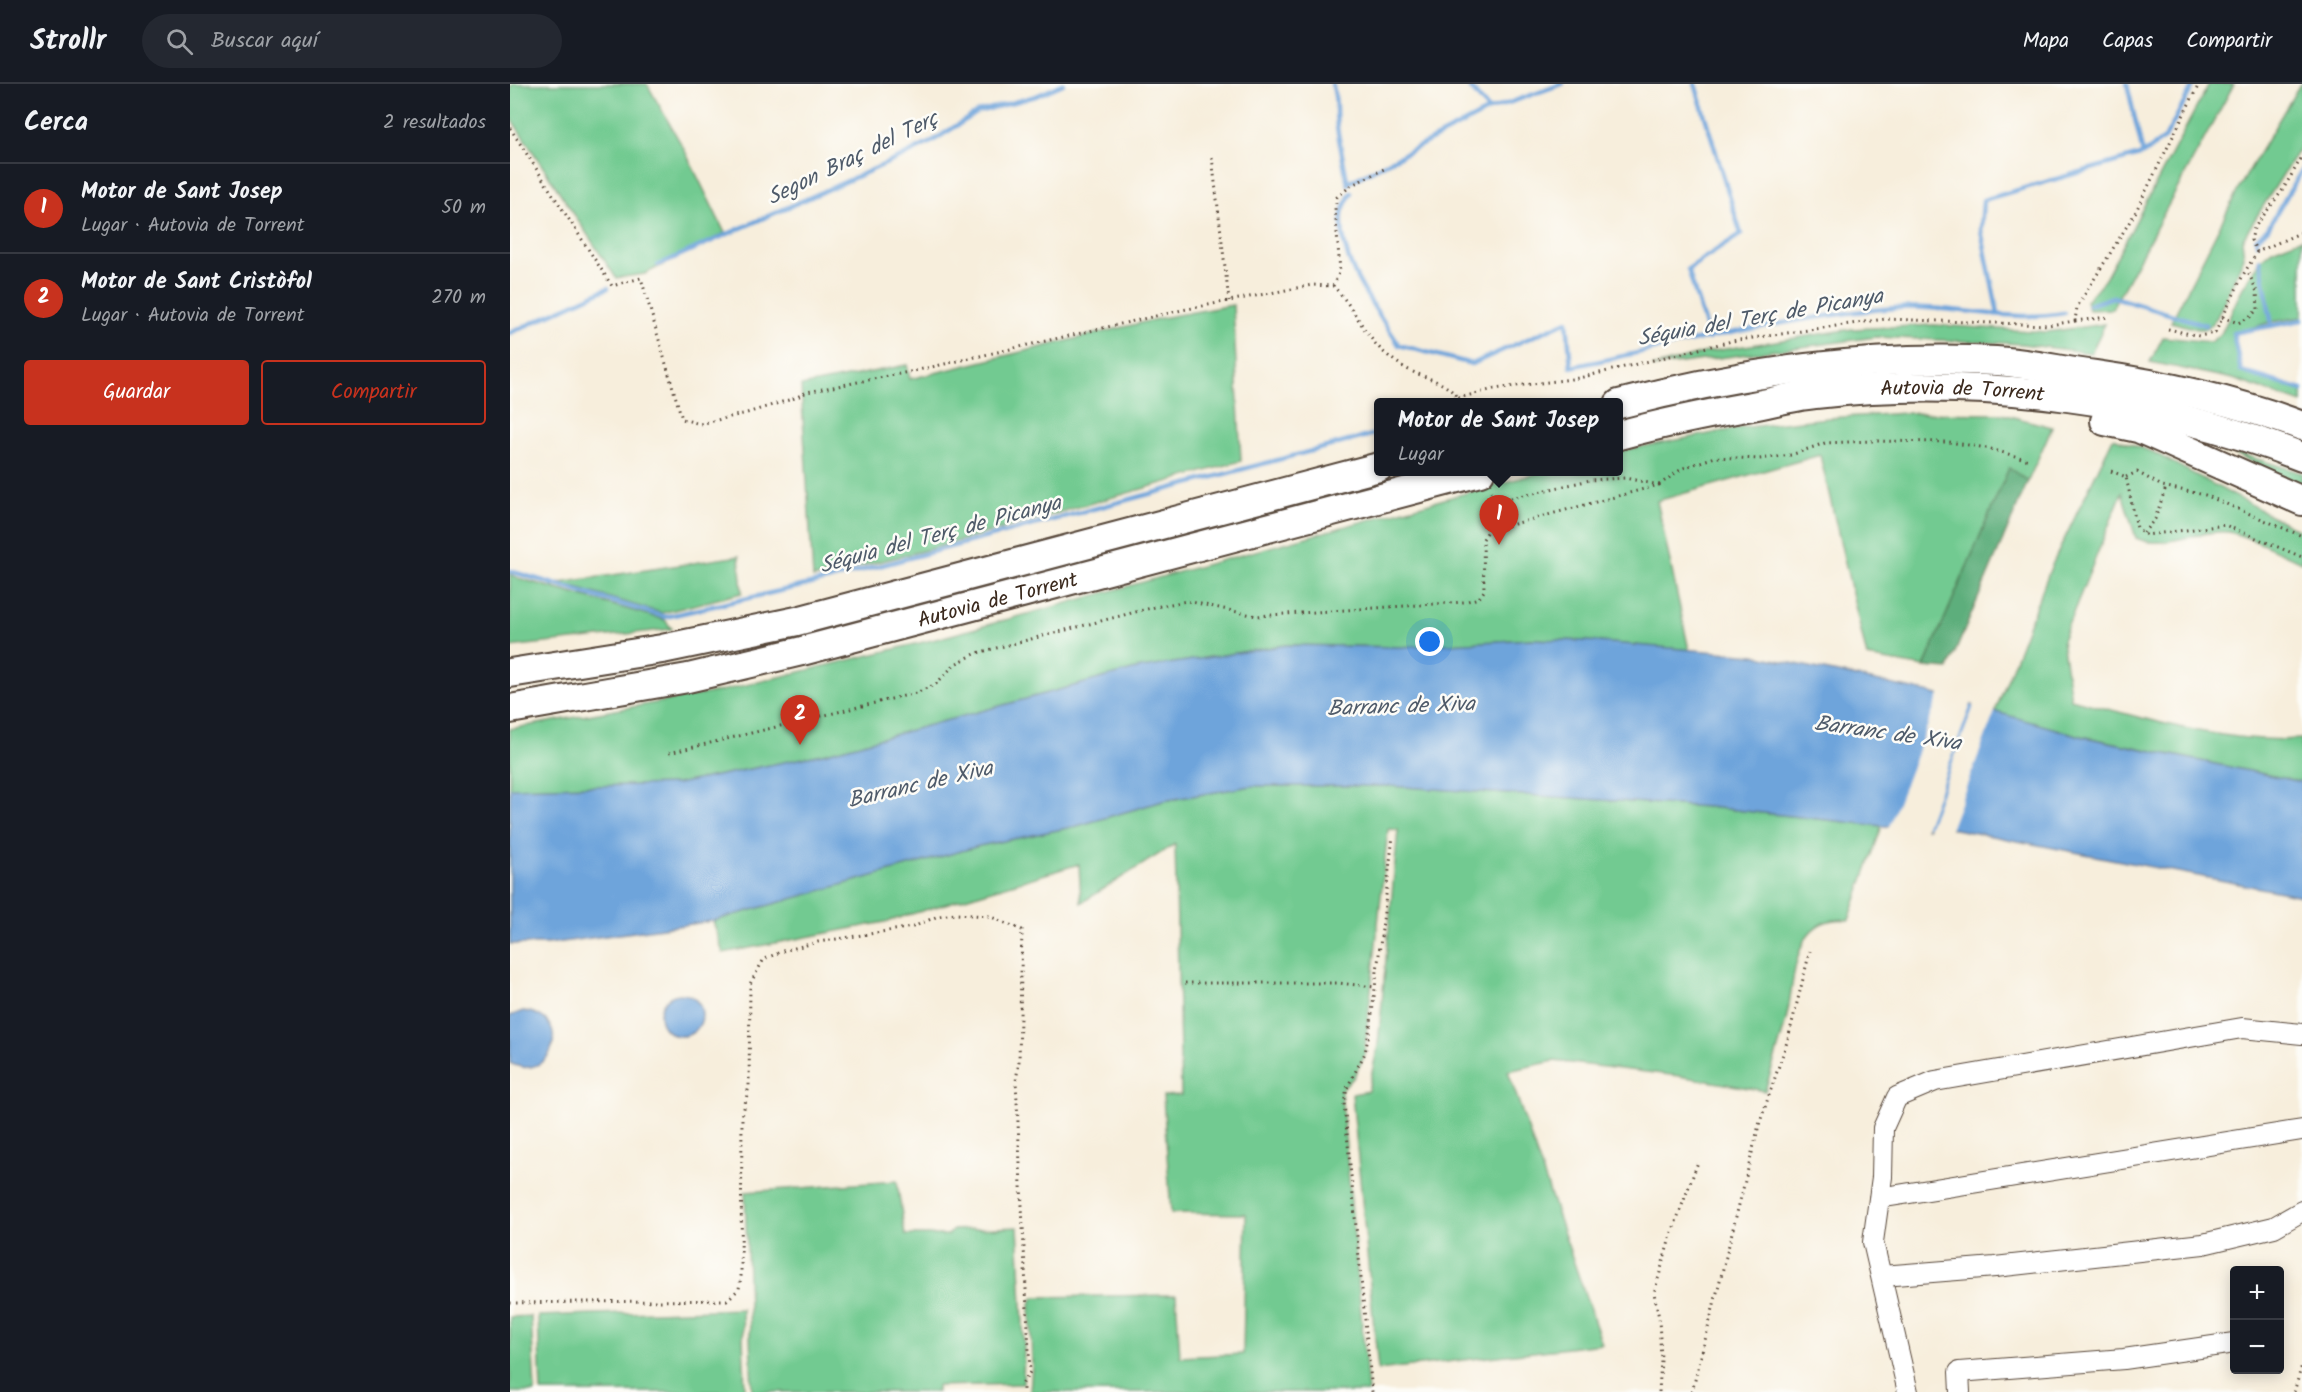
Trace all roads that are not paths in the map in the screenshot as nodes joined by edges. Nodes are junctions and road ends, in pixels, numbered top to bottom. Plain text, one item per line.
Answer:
1 (1623, 403) edge
2 (1666, 422) junction
3 (2302, 426) edge
4 (1623, 434) edge
5 (2302, 457) edge
6 (1374, 468) edge
7 (1485, 480) edge
8 (2302, 501) edge
9 (510, 672) edge
10 (510, 708) edge
11 (2302, 1034) edge
12 (2302, 1130) edge
13 (1879, 1198) junction
14 (2302, 1211) edge
15 (1882, 1276) junction
16 (2230, 1344) edge
17 (1908, 1392) edge
18 (1960, 1392) edge

1 - 3 highway, Autovia de Torrent
2 - 4 highway, Autovia de Torrent
2 - 5 highway, Autovia de Torrent
2 - 8 highway
6 - 9 highway, Autovia de Torrent
7 - 10 highway, Autovia de Torrent
11 - 13 lane
12 - 13 lane
13 - 15 lane
14 - 15 lane
15 - 17 lane
16 - 18 lane

